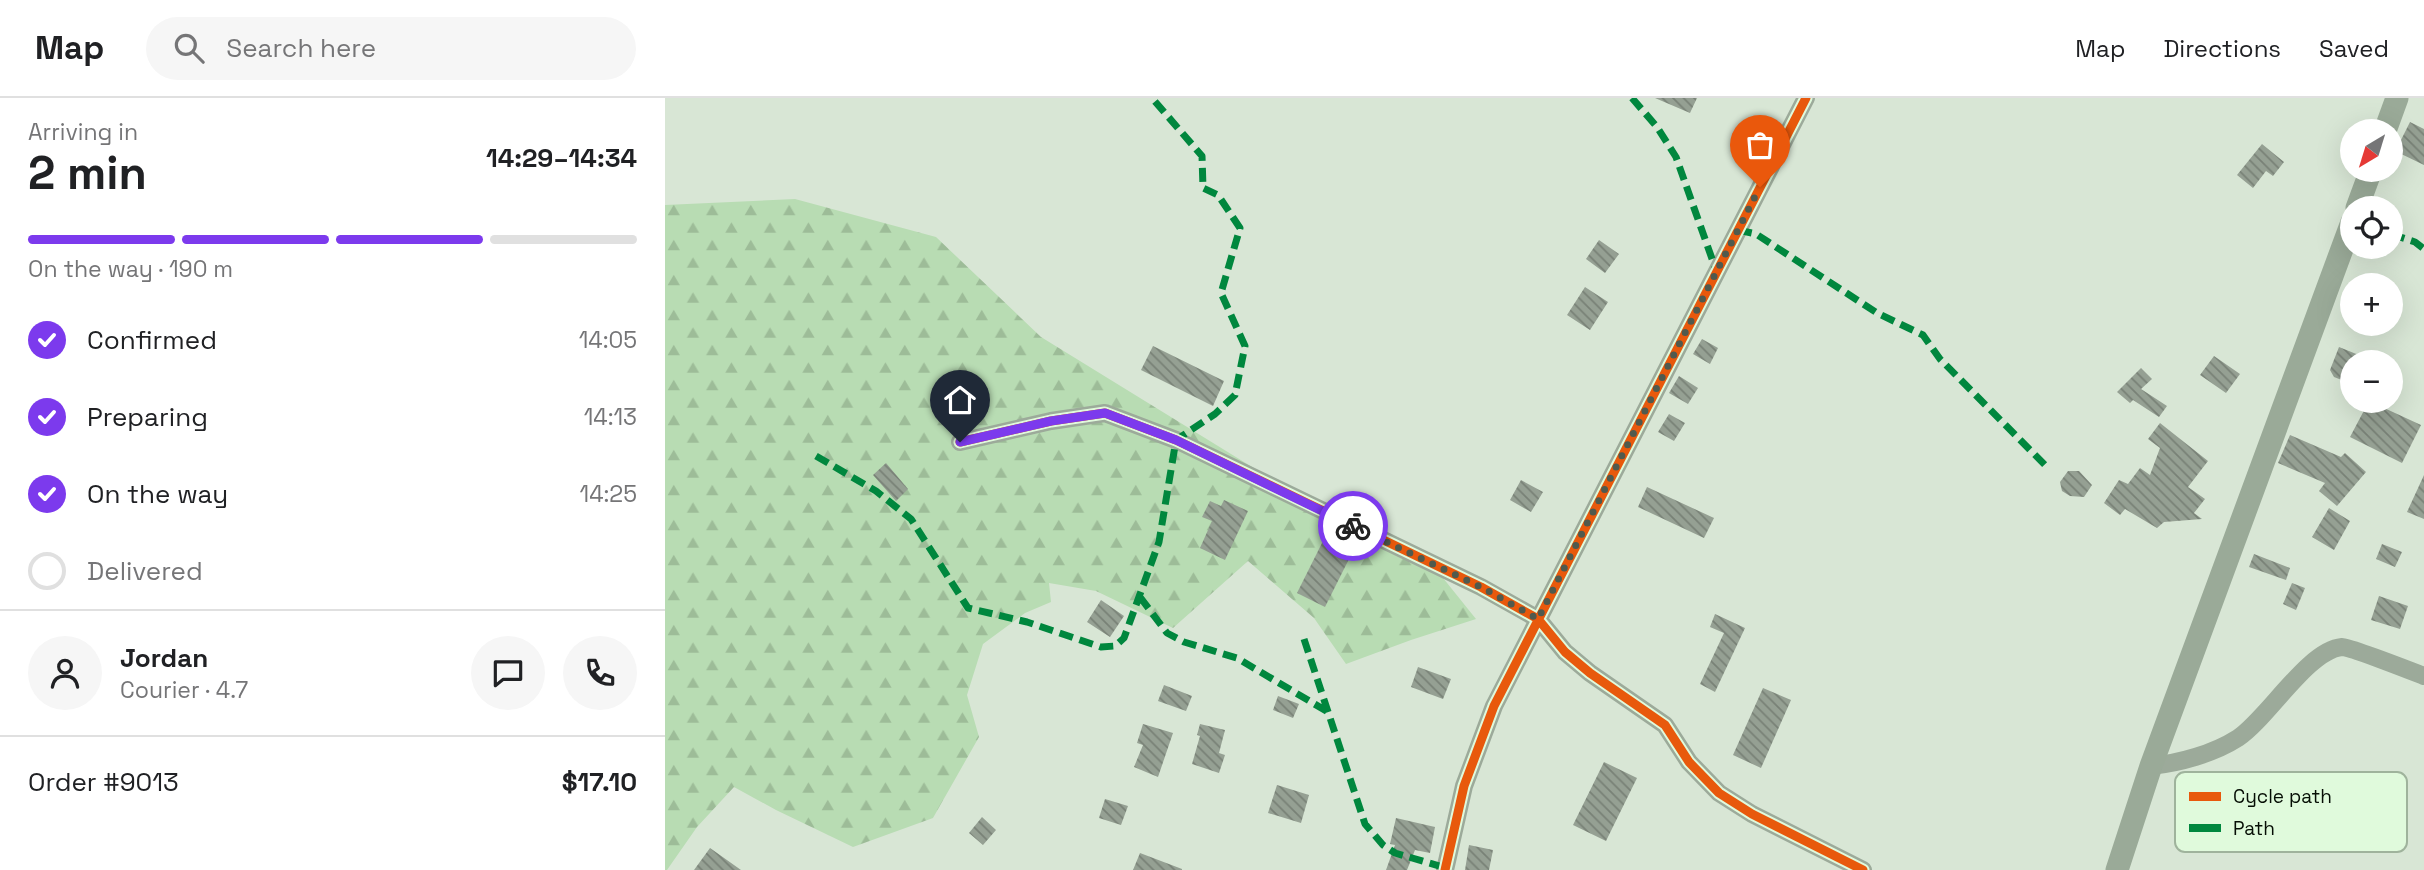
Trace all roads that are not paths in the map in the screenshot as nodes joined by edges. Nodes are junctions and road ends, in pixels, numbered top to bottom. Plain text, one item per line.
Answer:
1 (1806, 98) edge
2 (2397, 98) edge
3 (2389, 119) edge
4 (2340, 254) edge
5 (960, 442) dead end
6 (1538, 619) junction
7 (2424, 676) edge
8 (2151, 766) junction
9 (1445, 870) edge
10 (1863, 870) edge
11 (2117, 870) edge

1 - 6 street
2 - 3 main road
4 - 8 main road
5 - 6 street
6 - 9 street
6 - 10 street
7 - 8 street
8 - 11 main road

